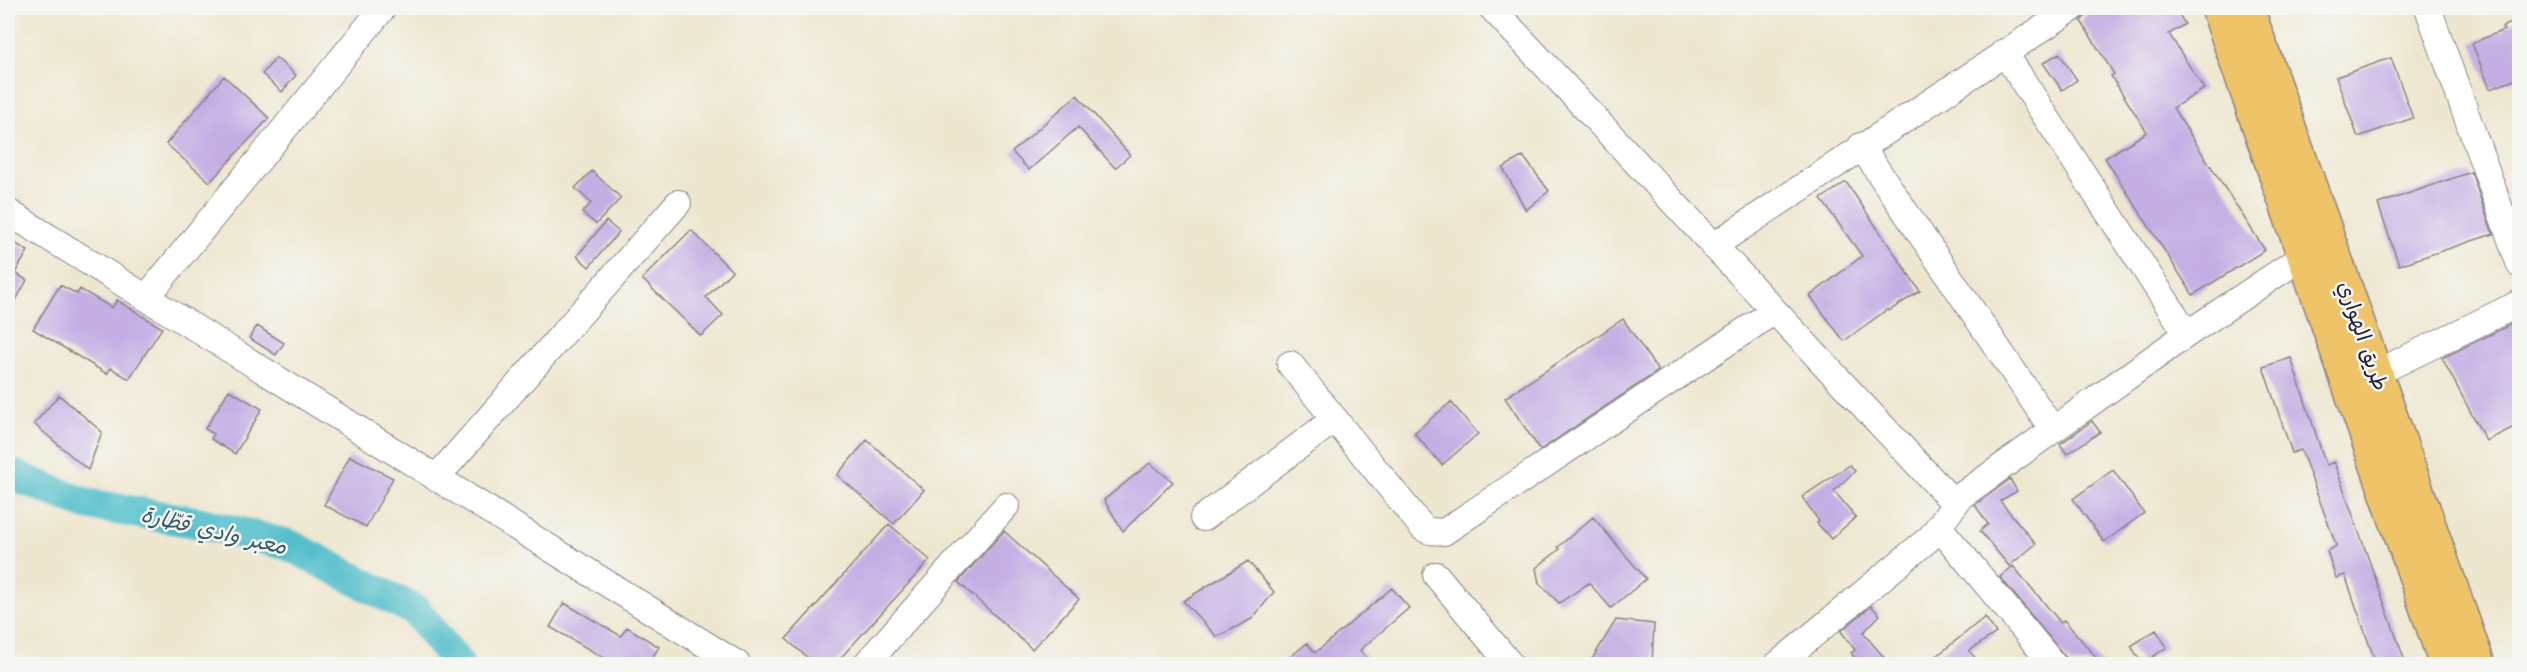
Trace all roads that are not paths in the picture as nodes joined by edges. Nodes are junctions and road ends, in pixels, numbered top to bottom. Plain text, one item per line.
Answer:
1 (383, 8) edge
2 (1492, 8) edge
3 (2073, 8) edge
4 (2218, 8) edge
5 (2247, 8) edge
6 (2428, 8) edge
7 (2004, 52) junction
8 (1861, 146) junction
9 (678, 203) dead end
10 (8, 212) edge
11 (1713, 246) junction
12 (2305, 255) junction
13 (2520, 265) edge
14 (146, 298) junction
15 (2520, 303) edge
16 (1773, 312) junction
17 (2187, 334) junction
18 (1290, 364) dead end
19 (2376, 373) junction
20 (1335, 419) junction
21 (2053, 430) junction
22 (436, 478) junction
23 (1954, 503) junction
24 (1006, 506) dead end
25 (1203, 518) dead end
26 (1939, 527) junction
27 (1436, 575) dead end
28 (2449, 627) junction
29 (737, 664) edge
30 (866, 664) edge
31 (1510, 664) edge
32 (1778, 664) edge
33 (2053, 664) edge
34 (2446, 664) edge
35 (2478, 664) edge

1 - 14 street
2 - 11 street
3 - 7 street
4 - 12 highway, طريق الهواري
5 - 19 highway, طريق الهواري
6 - 13 street
7 - 8 street
7 - 17 street
8 - 11 street
8 - 21 street
9 - 22 street
10 - 14 street
11 - 16 street
12 - 17 street
12 - 28 highway, طريق الهواري
14 - 22 street
15 - 19 street
16 - 20 street
16 - 23 street
17 - 21 street
18 - 20 street
19 - 28 highway, طريق الهواري
20 - 25 street
21 - 23 street
22 - 29 street
23 - 26 street
24 - 30 street
26 - 32 street
26 - 33 street
27 - 31 street
28 - 34 highway, طريق الهواري
28 - 35 highway, طريق الهواري

